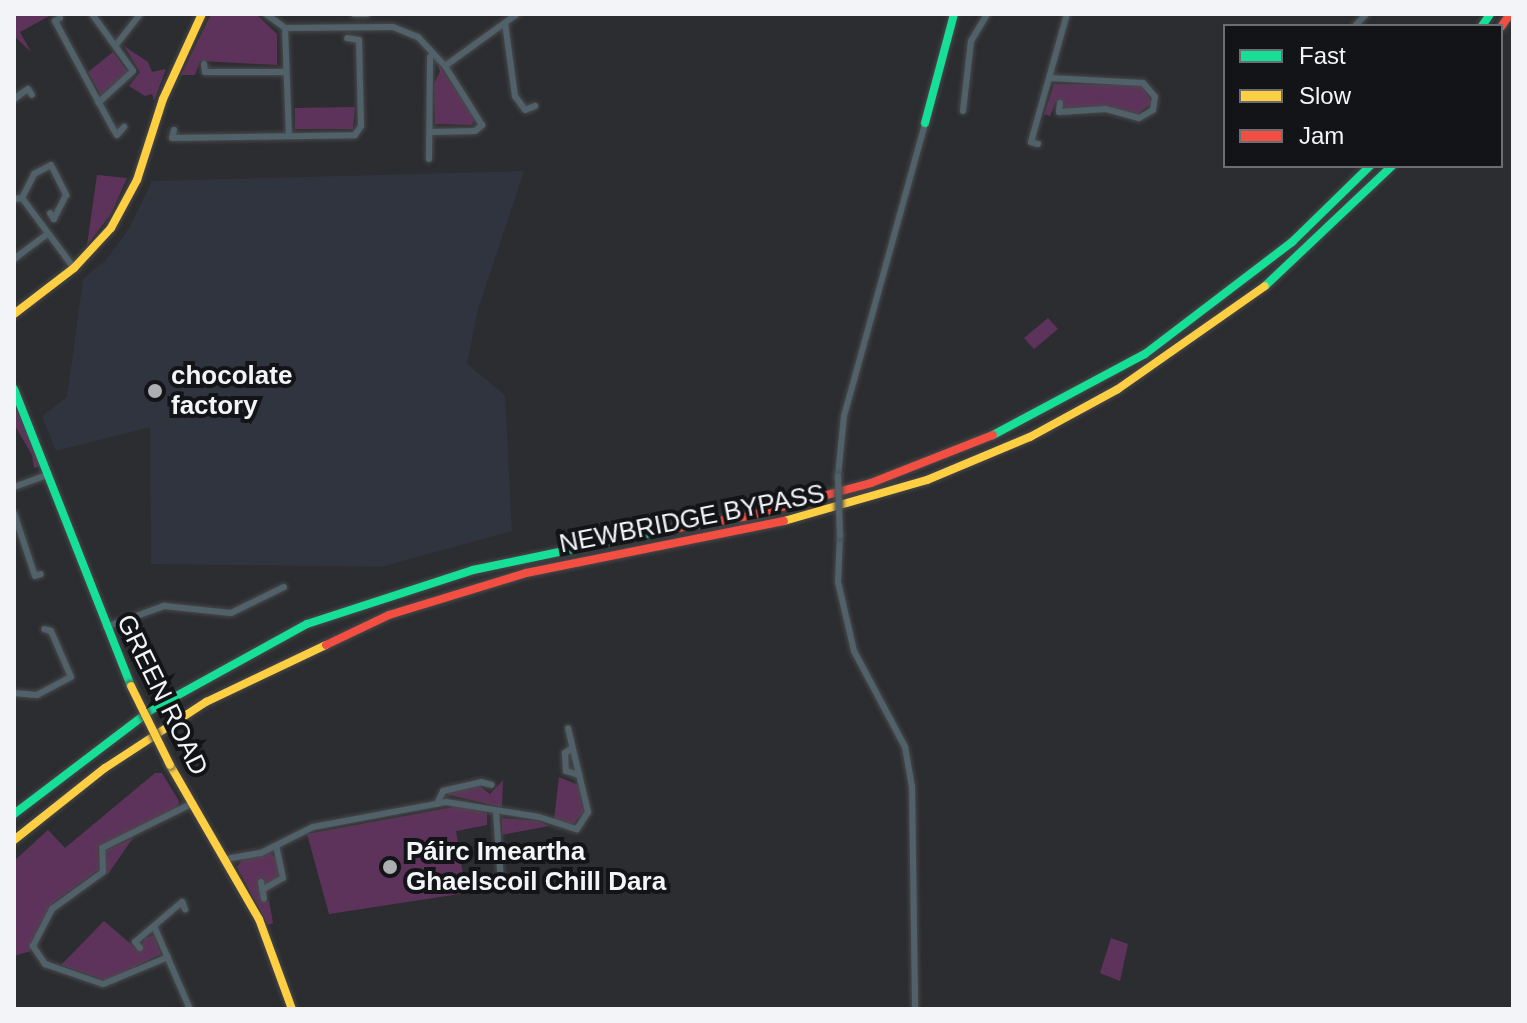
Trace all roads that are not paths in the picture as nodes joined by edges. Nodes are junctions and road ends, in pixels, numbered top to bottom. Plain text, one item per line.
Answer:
1 (92, 14) edge
2 (140, 14) edge
3 (202, 14) edge
4 (266, 14) edge
5 (354, 14) edge
6 (367, 14) edge
7 (517, 14) edge
8 (954, 14) edge
9 (987, 14) edge
10 (1067, 14) edge
11 (60, 18) dead end
12 (505, 23) junction
13 (285, 28) junction
14 (347, 38) dead end
15 (116, 45) junction
16 (430, 57) dead end
17 (204, 64) dead end
18 (445, 66) junction
19 (286, 72) junction
20 (1050, 78) junction
21 (32, 95) dead end
22 (14, 99) edge
23 (98, 103) junction
24 (1060, 103) dead end
25 (535, 106) dead end
26 (963, 111) dead end
27 (925, 123) joint
28 (124, 127) dead end
29 (174, 130) dead end
30 (432, 132) junction
31 (289, 135) junction
32 (1038, 144) dead end
33 (429, 159) dead end
34 (1368, 168) edge
35 (1390, 168) edge
36 (22, 198) junction
37 (14, 199) edge
38 (50, 213) dead end
39 (47, 234) junction
40 (14, 259) edge
41 (74, 268) junction
42 (14, 314) edge
43 (14, 389) edge
44 (49, 474) junction
45 (14, 487) edge
46 (14, 513) edge
47 (35, 576) dead end
48 (284, 587) dead end
49 (231, 613) junction
50 (232, 622) dead end
51 (106, 627) junction
52 (44, 629) dead end
53 (14, 693) edge
54 (568, 728) dead end
55 (572, 748) junction
56 (579, 775) junction
57 (492, 785) dead end
58 (193, 803) junction
59 (437, 804) junction
60 (496, 812) junction
61 (14, 814) edge
62 (14, 840) edge
63 (276, 846) junction
64 (226, 859) junction
65 (501, 883) dead end
66 (264, 899) dead end
67 (185, 909) dead end
68 (154, 926) junction
69 (140, 948) dead end
70 (168, 957) junction
71 (190, 1009) edge
72 (292, 1009) edge
73 (915, 1009) edge

1 - 15 street
2 - 15 street
3 - 41 main road
4 - 13 street
5 - 6 street
7 - 12 street
8 - 27 main road
9 - 26 street
10 - 20 street
11 - 23 street
12 - 18 street
12 - 25 street
13 - 18 street
13 - 19 street
14 - 31 street
15 - 23 street
16 - 30 street
17 - 19 street
18 - 30 street
19 - 31 street
20 - 24 street
20 - 32 street
21 - 22 street
23 - 28 street
27 - 73 street, bridge
29 - 31 street
30 - 33 street
34 - 61 main road, NEWBRIDGE BYPASS
35 - 62 main road, NEWBRIDGE BYPASS
36 - 37 street
36 - 38 street
36 - 39 street
39 - 40 street
39 - 41 street
41 - 42 main road
43 - 44 main road, GREEN ROAD
44 - 45 street
44 - 51 main road, GREEN ROAD
46 - 47 street
48 - 49 street
49 - 50 street
49 - 51 street
51 - 58 main road, GREEN ROAD, bridge
52 - 53 street
54 - 55 street
55 - 56 street
55 - 56 street
56 - 60 street
57 - 59 street
58 - 64 main road, GREEN ROAD
58 - 70 street
59 - 60 street
59 - 63 street
60 - 65 street
63 - 64 street
63 - 66 street
64 - 72 main road, GREEN ROAD
67 - 68 street
68 - 69 street
68 - 70 street
70 - 71 street

